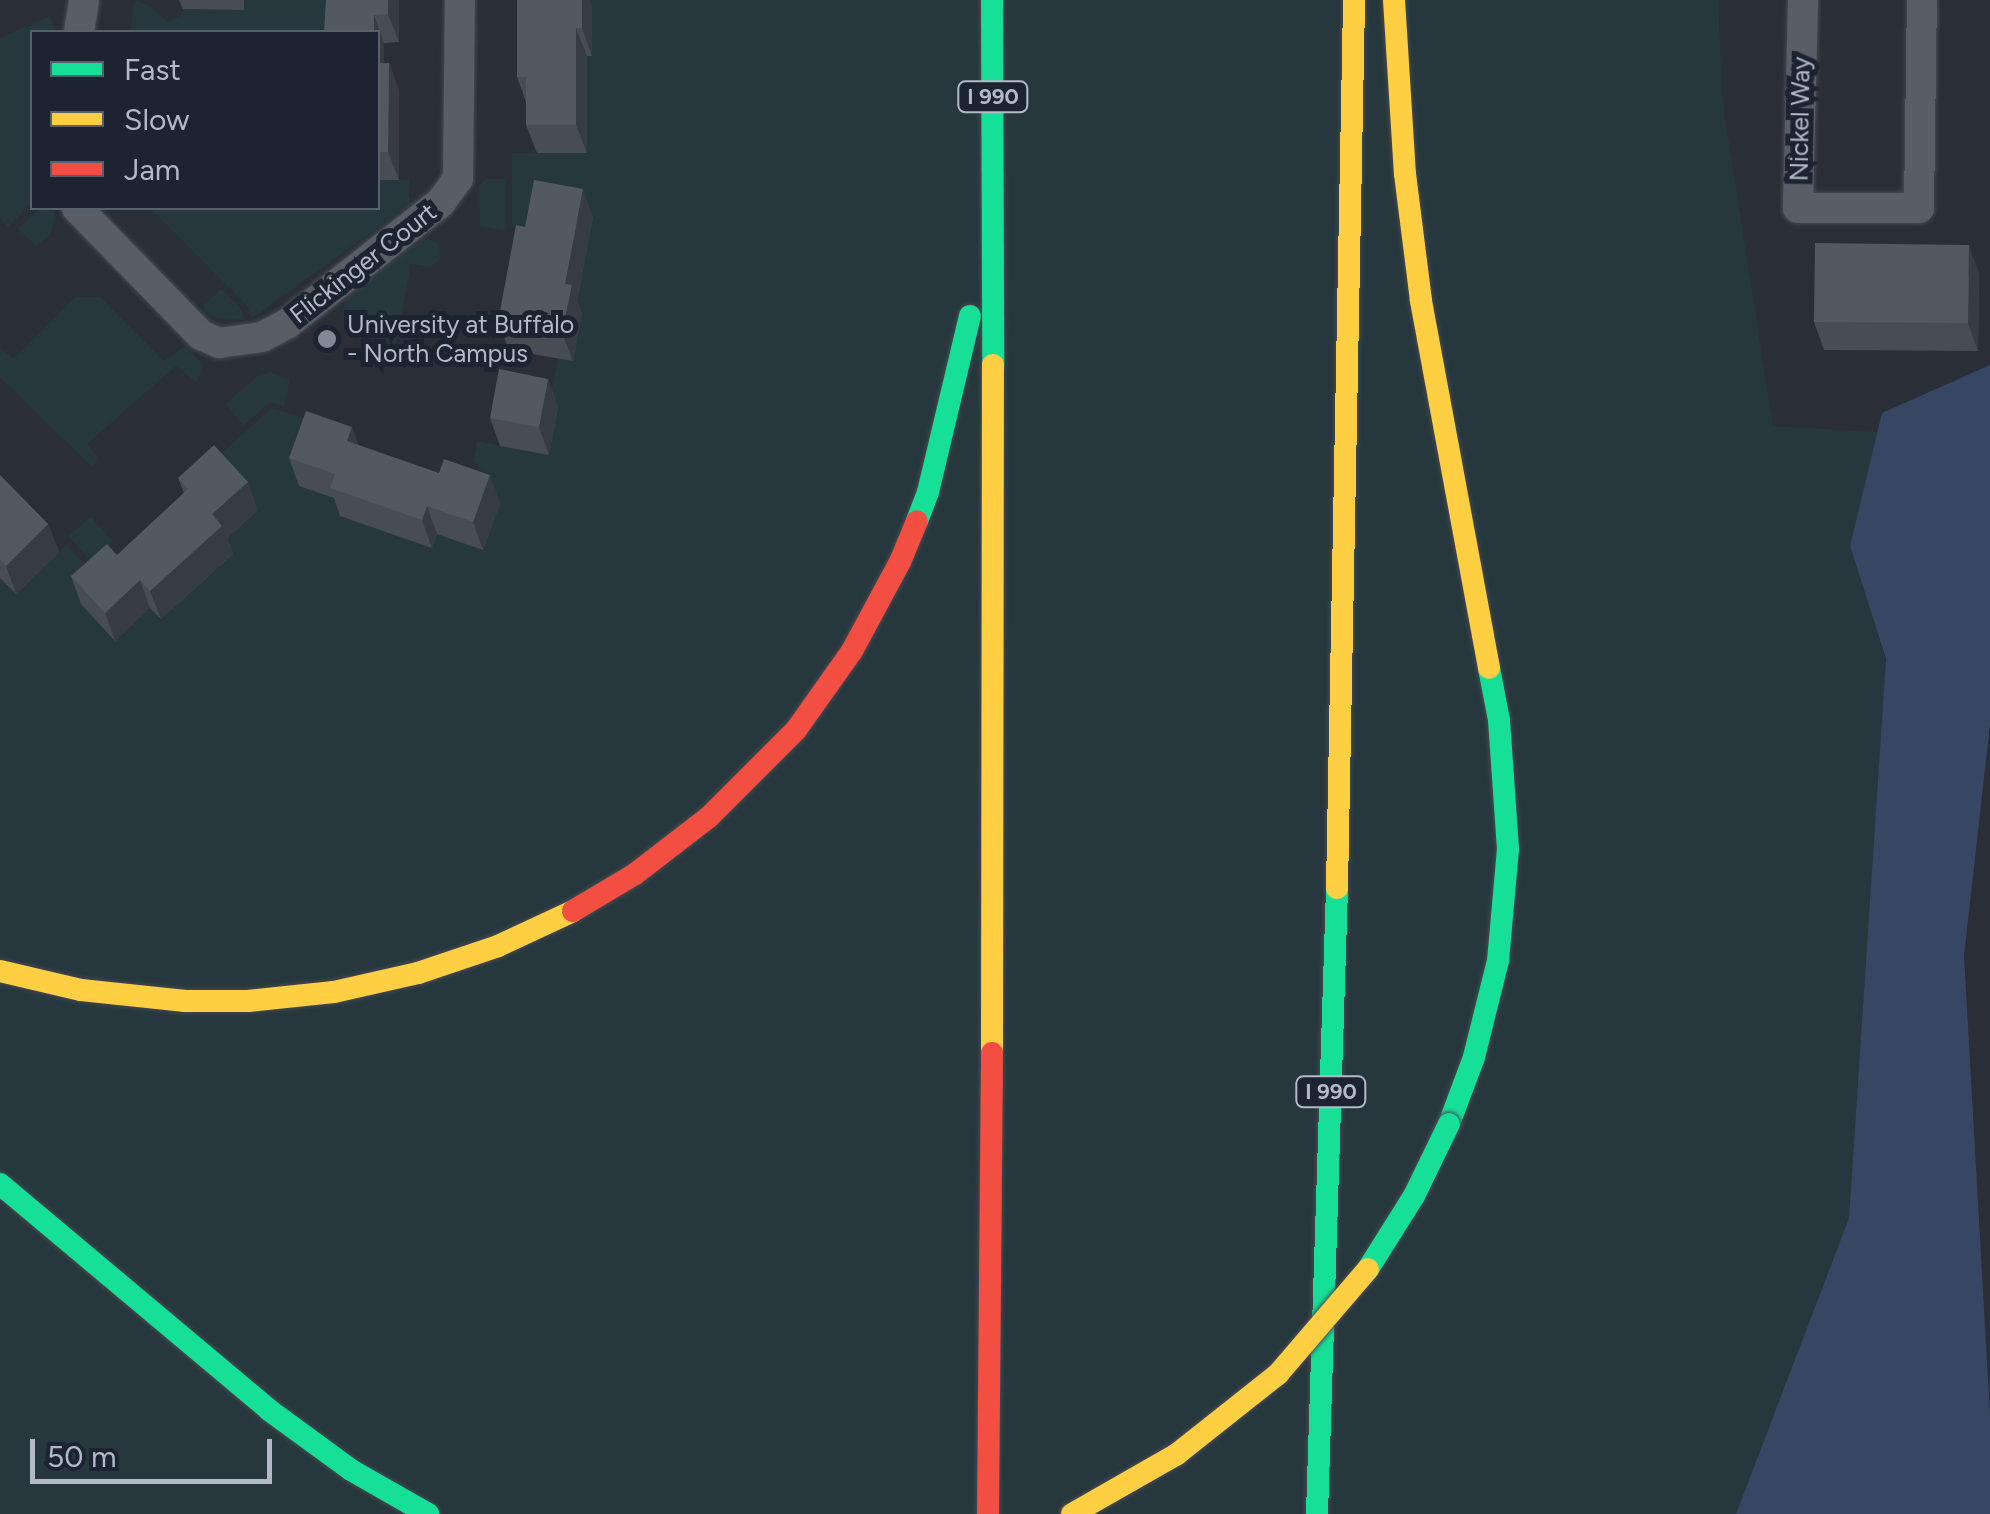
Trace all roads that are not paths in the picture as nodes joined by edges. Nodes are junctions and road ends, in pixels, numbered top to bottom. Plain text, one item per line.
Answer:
1 (84, 0) edge
2 (460, 0) edge
3 (992, 0) edge
4 (1354, 0) edge
5 (1394, 0) edge
6 (1803, 0) edge
7 (1922, 0) edge
8 (79, 30) edge
9 (993, 195) junction
10 (79, 210) edge
11 (0, 971) edge
12 (0, 1184) edge
13 (428, 1514) edge
14 (988, 1514) edge
15 (1072, 1514) edge
16 (1317, 1514) edge

1 - 8 street
2 - 10 street, Flickinger Court
3 - 9 highway, I 990
4 - 16 highway, I 990
5 - 15 highway, bridge
6 - 7 street, Nickel Way
9 - 11 highway
9 - 14 highway, I 990
12 - 13 highway

